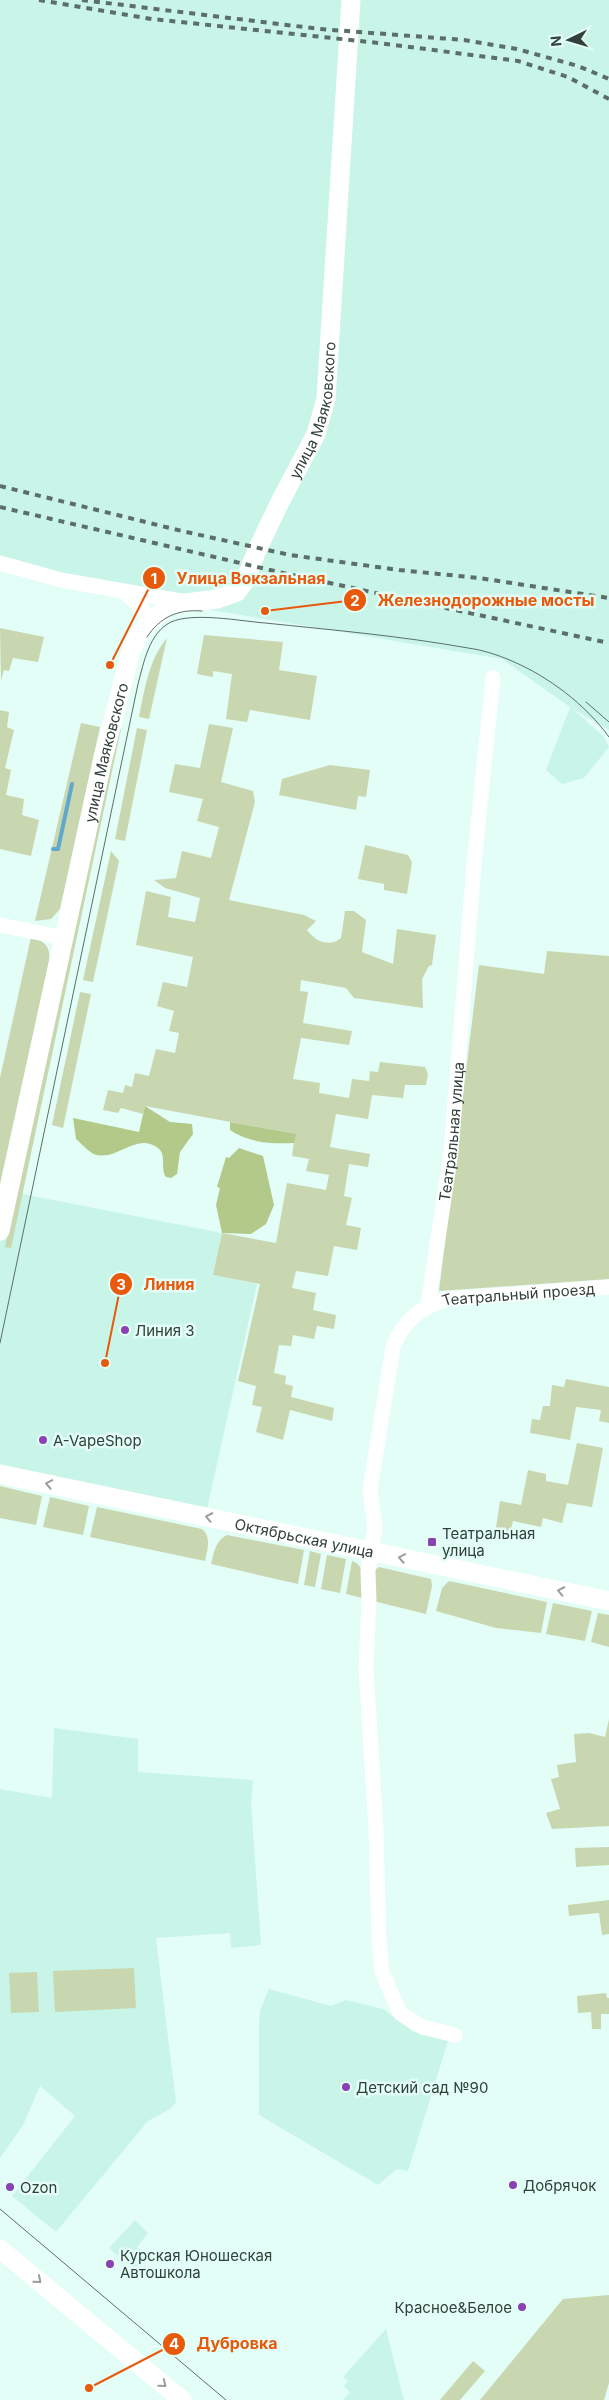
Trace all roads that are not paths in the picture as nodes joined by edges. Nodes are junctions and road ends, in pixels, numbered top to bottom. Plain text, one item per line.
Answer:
1 (351, 0) edge
2 (0, 564) edge
3 (123, 592) junction
4 (200, 601) junction
5 (149, 622) junction
6 (493, 678) dead end
7 (0, 925) edge
8 (65, 938) junction
9 (3, 1204) edge
10 (0, 1231) edge
11 (609, 1286) edge
12 (428, 1305) junction
13 (0, 1474) edge
14 (371, 1552) junction
15 (609, 1601) edge
16 (455, 2035) dead end
17 (0, 2249) edge
18 (182, 2400) edge

1 - 4 main road, улица Маяковского
2 - 3 street
3 - 4 street
3 - 5 street
4 - 5 main road, улица Маяковского
5 - 8 main road, улица Маяковского
6 - 12 street, Театральная улица
7 - 8 street
8 - 9 main road, улица Маяковского
9 - 10 main road, улица Маяковского
11 - 12 street, Театральный проезд
12 - 14 street
14 -> 13 main road, Октябрьская улица
15 -> 14 main road, Октябрьская улица
14 - 16 street
17 -> 18 main road

